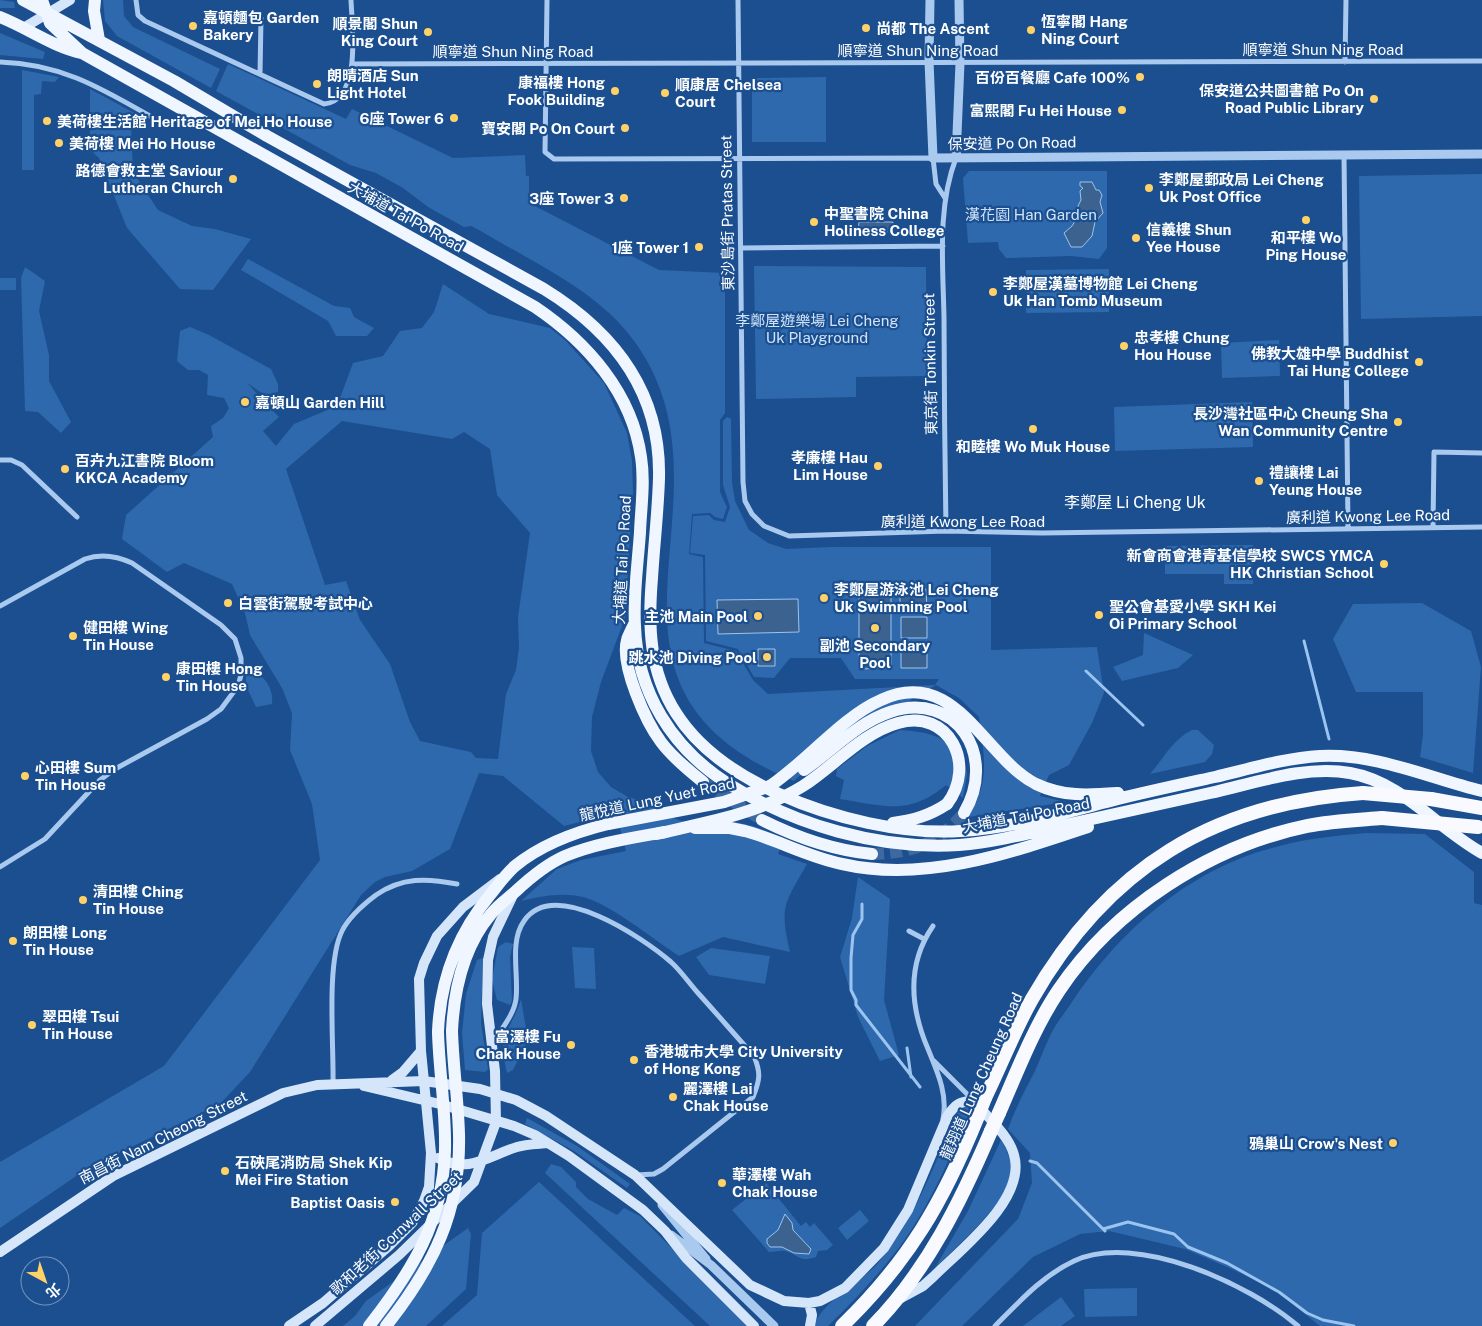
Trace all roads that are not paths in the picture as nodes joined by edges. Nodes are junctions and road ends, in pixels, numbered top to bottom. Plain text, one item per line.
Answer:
1 (24, 0) edge
2 (42, 0) edge
3 (70, 0) edge
4 (95, 0) edge
5 (136, 0) edge
6 (351, 0) edge
7 (547, 0) edge
8 (738, 0) edge
9 (930, 0) edge
10 (958, 0) edge
11 (1346, 0) edge
12 (46, 13) junction
13 (0, 17) edge
14 (261, 18) dead end
15 (25, 27) junction
16 (100, 40) junction
17 (82, 53) junction
18 (929, 61) junction
19 (1482, 61) edge
20 (0, 62) edge
21 (546, 62) junction
22 (1345, 62) junction
23 (960, 63) junction
24 (353, 64) junction
25 (738, 65) junction
26 (260, 74) junction
27 (156, 119) dead end
28 (1482, 154) edge
29 (1344, 155) junction
30 (739, 158) junction
31 (933, 158) junction
32 (956, 158) junction
33 (945, 198) junction
34 (943, 246) junction
35 (741, 248) junction
36 (1482, 453) edge
37 (0, 460) edge
38 (752, 514) joint
39 (77, 517) dead end
40 (1482, 527) edge
41 (1433, 528) junction
42 (1348, 529) junction
43 (946, 531) junction
44 (0, 606) edge
45 (634, 623) junction
46 (703, 782) tunnel mouth
47 (770, 786) junction
48 (1148, 791) junction
49 (1482, 791) edge
50 (1159, 804) junction
51 (1482, 808) edge
52 (964, 813) tunnel mouth
53 (762, 820) tunnel mouth
54 (885, 825) junction
55 (1480, 827) edge
56 (656, 834) junction
57 (1482, 853) edge
58 (872, 854) tunnel mouth
59 (0, 867) edge
60 (506, 875) junction
61 (457, 884) dead end
62 (514, 892) junction
63 (933, 926) dead end
64 (909, 931) dead end
65 (924, 939) junction
66 (492, 1045) junction
67 (421, 1051) junction
68 (932, 1059) junction
69 (424, 1080) junction
70 (389, 1082) junction
71 (354, 1083) junction
72 (333, 1084) junction
73 (497, 1095) junction
74 (980, 1100) junction
75 (426, 1101) junction
76 (496, 1122) junction
77 (941, 1129) junction
78 (548, 1143) junction
79 (431, 1153) junction
80 (484, 1160) junction
81 (635, 1175) junction
82 (656, 1197) junction
83 (665, 1231) junction
84 (0, 1252) edge
85 (711, 1265) junction
86 (899, 1299) junction
87 (809, 1303) junction
88 (289, 1326) edge
89 (315, 1326) edge
90 (369, 1326) edge
91 (386, 1326) edge
92 (754, 1326) edge
93 (774, 1326) edge
94 (810, 1326) edge
95 (842, 1326) edge
96 (873, 1326) edge
97 (995, 1326) edge
98 (1298, 1326) edge

1 - 12 main road, 大埔道 Tai Po Road
2 - 12 main road
3 - 12 main road
4 - 16 main road
5 - 26 street
6 - 24 street
7 - 21 street
8 - 25 street, 東沙島街 Pratas Street
9 - 18 street, 東京街 Tonkin Street
10 - 23 street, 東京街 Tonkin Street
11 - 22 street
12 - 15 main road
12 - 16 main road, 大埔道 Tai Po Road
12 - 17 main road
13 - 15 main road, 大埔道 Tai Po Road
14 - 26 street
15 - 17 main road, 大埔道 Tai Po Road
16 - 54 main road, 大埔道 Tai Po Road
17 - 45 main road, 大埔道 Tai Po Road
18 - 23 street, 順寧道 Shun Ning Road
18 - 25 street, 順寧道 Shun Ning Road
18 - 31 street, 東京街 Tonkin Street
19 - 22 street, 順寧道 Shun Ning Road
20 - 27 street
21 - 24 street, 順寧道 Shun Ning Road
21 - 25 street, 順寧道 Shun Ning Road
21 - 30 street, 保安道 Po On Road
22 - 23 street, 順寧道 Shun Ning Road
23 - 32 street, 東京街 Tonkin Street
24 - 26 street
25 - 30 street, 東沙島街 Pratas Street
28 - 29 street, 保安道 Po On Road
29 - 32 street, 保安道 Po On Road
29 - 42 street
30 - 31 street, 保安道 Po On Road
30 - 35 street, 東沙島街 Pratas Street
31 - 32 street, 保安道 Po On Road
31 - 33 street, 東京街 Tonkin Street
32 - 33 street, 東京街 Tonkin Street
33 - 34 street, 東京街 Tonkin Street
34 - 35 street
34 - 43 street, 東京街 Tonkin Street
35 - 38 street, 東沙島街 Pratas Street
36 - 41 street
37 - 39 street
38 - 43 street, 廣利道 Kwong Lee Road
40 - 41 street, 廣利道 Kwong Lee Road
41 - 42 street, 廣利道 Kwong Lee Road
42 - 43 street, 廣利道 Kwong Lee Road
44 - 59 street
45 - 46 main road
45 - 50 main road, 大埔道 Tai Po Road
47 - 48 main road, 龍悅道 Lung Yuet Road
47 - 52 main road
47 - 60 main road, 龍悅道 Lung Yuet Road, bridge
48 - 49 main road, 大埔道 Tai Po Road
48 - 54 main road, 大埔道 Tai Po Road
50 - 56 main road, bridge
50 - 57 main road, 大埔道 Tai Po Road
51 - 74 highway, 龍翔道 Lung Cheung Road, bridge
53 - 58 main road
54 - 56 main road, bridge
55 - 86 highway, 龍翔道 Lung Cheung Road, bridge
56 - 62 main road
60 - 67 main road, 龍悅道 Lung Yuet Road
60 - 90 main road, 龍悅道 Lung Yuet Road, bridge
61 - 72 street
62 - 66 main road
62 - 91 main road, bridge
63 - 65 street
64 - 65 street
65 - 68 street
66 - 73 main road
66 - 81 street
67 - 69 main road, 龍悅道 Lung Yuet Road
67 - 70 main road
68 - 74 street
68 - 77 street
69 - 70 main road, 南昌街 Nam Cheong Street
69 - 73 main road, 南昌街 Nam Cheong Street
69 - 75 main road, 歌和老街 Cornwall Street
70 - 71 main road, 南昌街 Nam Cheong Street
71 - 72 main road, 南昌街 Nam Cheong Street
71 - 75 main road, 南昌街 Nam Cheong Street
72 - 84 main road, 南昌街 Nam Cheong Street
73 - 76 main road, 歌和老街 Cornwall Street
73 - 81 main road, 南昌街 Nam Cheong Street
74 - 77 main road, 南昌街 Nam Cheong Street
74 - 86 main road
74 - 95 highway, 龍翔道 Lung Cheung Road, bridge
75 - 76 main road, 南昌街 Nam Cheong Street
75 - 79 main road, 歌和老街 Cornwall Street
76 - 78 main road, 南昌街 Nam Cheong Street
76 - 80 main road, 歌和老街 Cornwall Street
77 - 87 main road, 南昌街 Nam Cheong Street
78 - 80 main road
78 - 83 main road, 南昌街 Nam Cheong Street
79 - 80 main road
79 - 88 main road, 歌和老街 Cornwall Street
80 - 89 main road, 歌和老街 Cornwall Street
81 - 82 main road, 南昌街 Nam Cheong Street
82 - 85 street, 南昌街 Nam Cheong Street
82 - 87 main road, 南昌街 Nam Cheong Street
83 - 85 street, 南昌街 Nam Cheong Street
83 - 92 main road, 南昌街 Nam Cheong Street
85 - 93 street, 南昌街 Nam Cheong Street
86 - 96 highway, 龍翔道 Lung Cheung Road
87 - 94 main road
97 - 98 street

